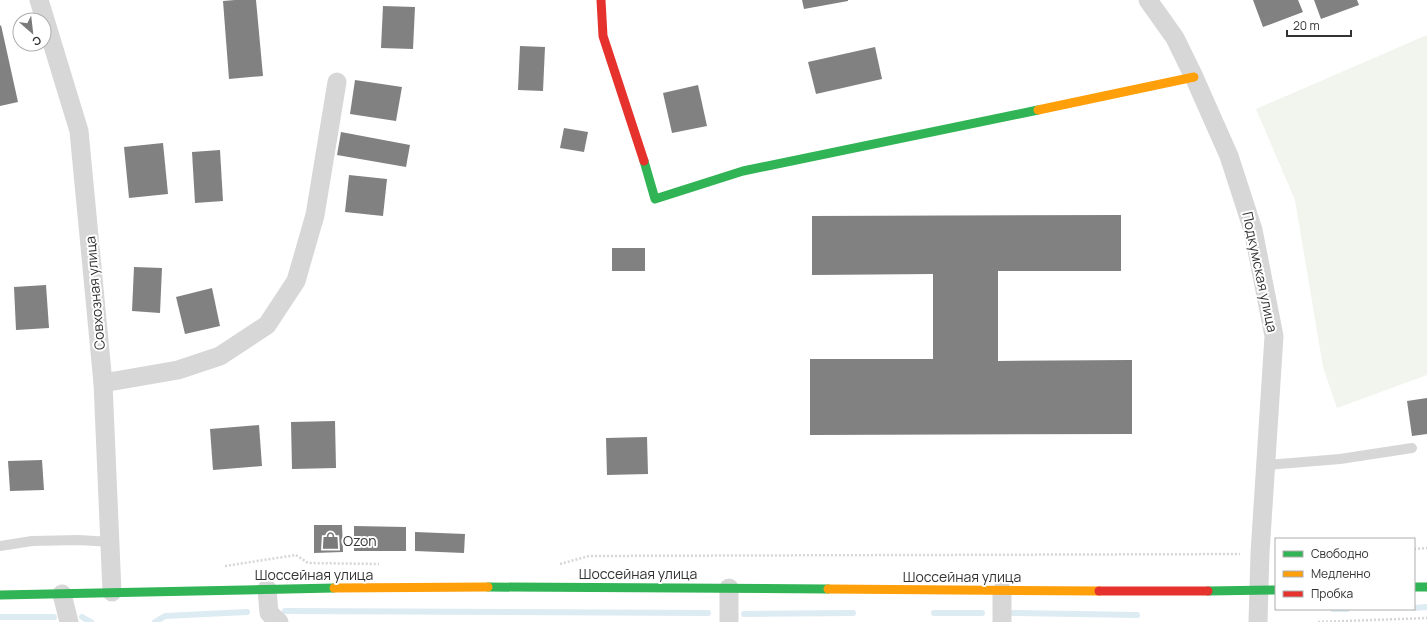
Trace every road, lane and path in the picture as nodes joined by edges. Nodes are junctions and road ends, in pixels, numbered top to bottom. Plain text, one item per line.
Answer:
1 (39, 0) edge
2 (601, 0) edge
3 (1152, 1) edge
4 (1194, 77) junction
5 (337, 82) dead end
6 (103, 383) junction
7 (1412, 448) dead end
8 (1266, 465) junction
9 (111, 542) junction
10 (0, 546) edge
11 (1427, 548) edge
12 (1415, 549) edge
13 (1260, 554) junction
14 (386, 564) dead end
15 (559, 564) dead end
16 (223, 567) dead end
17 (1415, 587) edge
18 (1427, 587) edge
19 (267, 588) junction
20 (729, 588) junction
21 (1268, 590) edge
22 (1002, 591) junction
23 (112, 592) junction
24 (62, 594) junction
25 (0, 595) edge
26 (1427, 618) edge
27 (68, 622) edge
28 (279, 622) edge
29 (729, 622) edge
30 (1002, 622) edge
31 (1258, 622) edge
32 (1318, 622) edge

1 - 6 street, Совхозная улица
2 - 4 main road
3 - 4 street, Подкумская улица
4 - 8 street, Подкумская улица
5 - 6 street
6 - 9 street, Совхозная улица
7 - 8 lane
8 - 13 street, Подкумская улица
9 - 10 lane
9 - 23 street, Совхозная улица
11 - 12 path
13 - 15 path
13 - 21 street, Подкумская улица
14 - 16 path
17 - 18 main road
19 - 20 main road, Шоссейная улица
19 - 23 main road, Шоссейная улица
19 - 28 street
20 - 22 main road, Шоссейная улица
20 - 29 street
21 - 22 main road, Шоссейная улица
21 - 31 street, Подкумская улица
22 - 30 street
23 - 24 main road, Шоссейная улица
24 - 25 main road, Шоссейная улица
24 - 27 street
26 - 32 path

